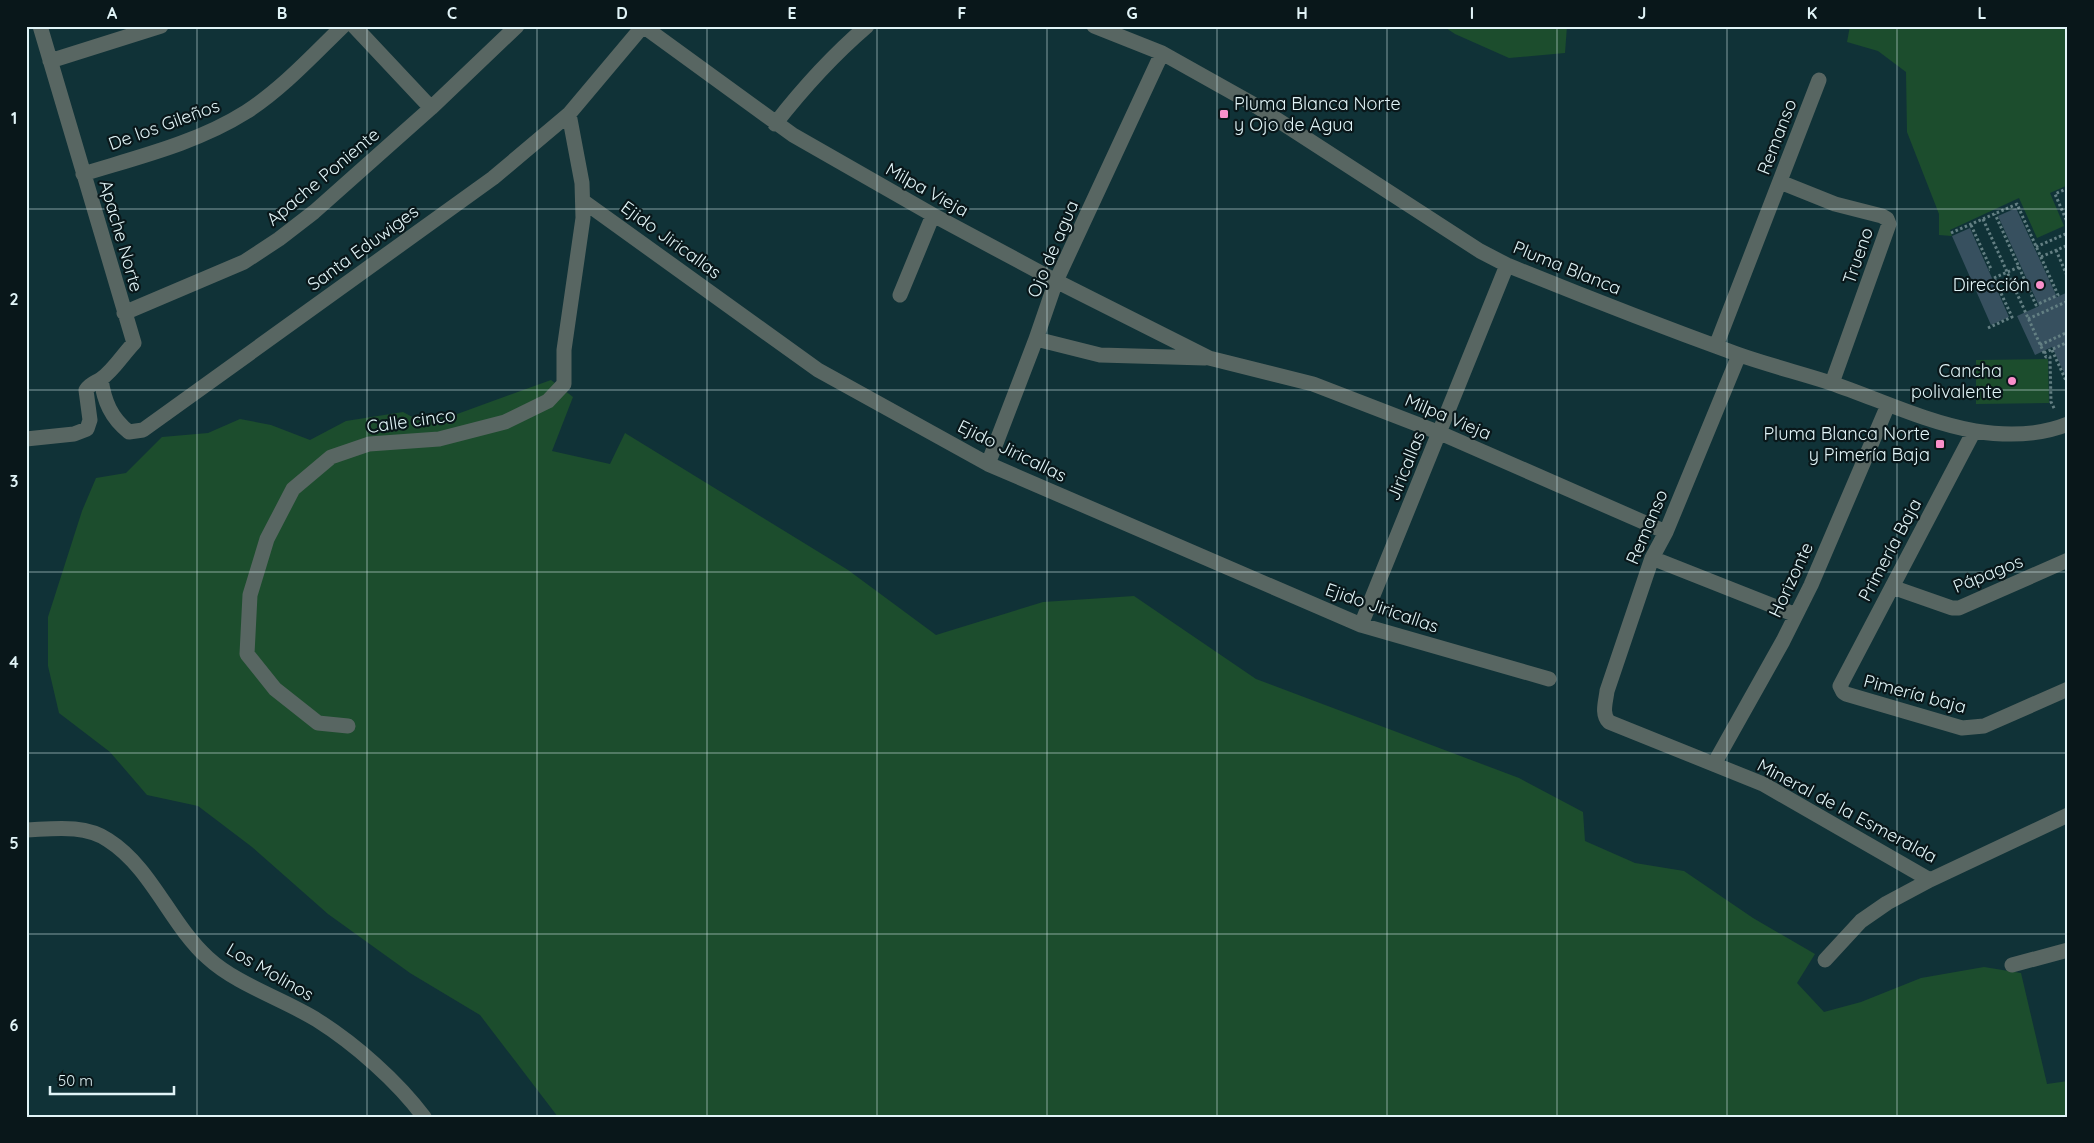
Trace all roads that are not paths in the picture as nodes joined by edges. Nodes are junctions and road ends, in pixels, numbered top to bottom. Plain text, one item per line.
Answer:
1 (40, 26) edge
2 (160, 26) edge
3 (344, 26) edge
4 (354, 26) edge
5 (517, 26) edge
6 (643, 26) edge
7 (867, 26) edge
8 (1094, 26) edge
9 (1162, 53) junction
10 (50, 61) junction
11 (1819, 80) dead end
12 (431, 108) junction
13 (569, 114) junction
14 (775, 124) junction
15 (83, 174) junction
16 (1780, 182) junction
17 (584, 201) junction
18 (933, 215) junction
19 (1507, 265) junction
20 (1056, 281) junction
21 (900, 295) dead end
22 (124, 313) junction
23 (1036, 339) junction
24 (1716, 346) junction
25 (1739, 355) junction
26 (1209, 358) junction
27 (101, 379) junction
28 (1832, 384) junction
29 (1888, 405) junction
30 (2068, 424) edge
31 (1974, 431) junction
32 (1440, 433) junction
33 (26, 439) edge
34 (988, 464) junction
35 (1666, 532) junction
36 (1652, 558) junction
37 (2068, 560) edge
38 (1892, 586) junction
39 (1796, 615) junction
40 (1361, 625) junction
41 (1549, 679) dead end
42 (1840, 686) joint
43 (2068, 689) edge
44 (1606, 718) joint
45 (348, 726) dead end
46 (1714, 764) junction
47 (2068, 815) edge
48 (26, 830) edge
49 (1930, 880) junction
50 (2068, 950) edge
51 (1825, 960) dead end
52 (2012, 965) dead end
53 (424, 1117) edge

1 - 10 street, Apache Norte
2 - 10 street
3 - 15 street, De los Gileños
4 - 12 street
5 - 12 street, Apache Poniente
6 - 13 street, Santa Eduwiges
6 - 14 street, Milpa Vieja
7 - 14 street
8 - 9 street, Pluma Blanca
9 - 19 street, Pluma Blanca
9 - 20 street, Ojo de agua
10 - 15 street, Apache Norte
11 - 16 street, Remanso
12 - 22 street, Apache Poniente
13 - 17 street
13 - 27 street, Santa Eduwiges
14 - 18 street, Milpa Vieja
15 - 22 street, Apache Norte
16 - 24 street, Remanso
16 - 28 street, Trueno
17 - 34 street, Ejido Jiricallas
17 - 45 street, Calle cinco
18 - 20 street, Milpa Vieja
18 - 21 street
19 - 24 street, Pluma Blanca
19 - 32 street, Jiricallas
20 - 23 street, Ojo de agua
20 - 26 street, Milpa Vieja
22 - 27 street, Apache Norte
23 - 26 street, Milpa Vieja
23 - 34 street, Ojo de agua
24 - 25 street, Pluma Blanca
25 - 28 street, Pluma Blanca
25 - 35 street, Remanso
26 - 32 street, Milpa Vieja
27 - 33 street
28 - 29 street, Pluma Blanca
29 - 31 street, Pluma Blanca
29 - 39 street, Horizonte
30 - 31 street, Pluma Blanca
31 - 38 street, Primería Baja
32 - 35 street, Milpa Vieja
32 - 40 street, Jiricallas
34 - 40 street, Ejido Jiricallas
35 - 36 street, Remanso
36 - 39 street
36 - 44 street, Remanso
37 - 38 street, Pápagos
38 - 42 street, Primería Baja
39 - 46 street, Horizonte
40 - 41 street, Ejido Jiricallas
42 - 43 street, Pimería baja
44 - 46 street, Mineral de la Esmeralda
46 - 49 street, Mineral de la Esmeralda
47 - 49 street, Mineral de la Esmeralda
48 - 53 street, Los Molinos
49 - 51 street
50 - 52 street

